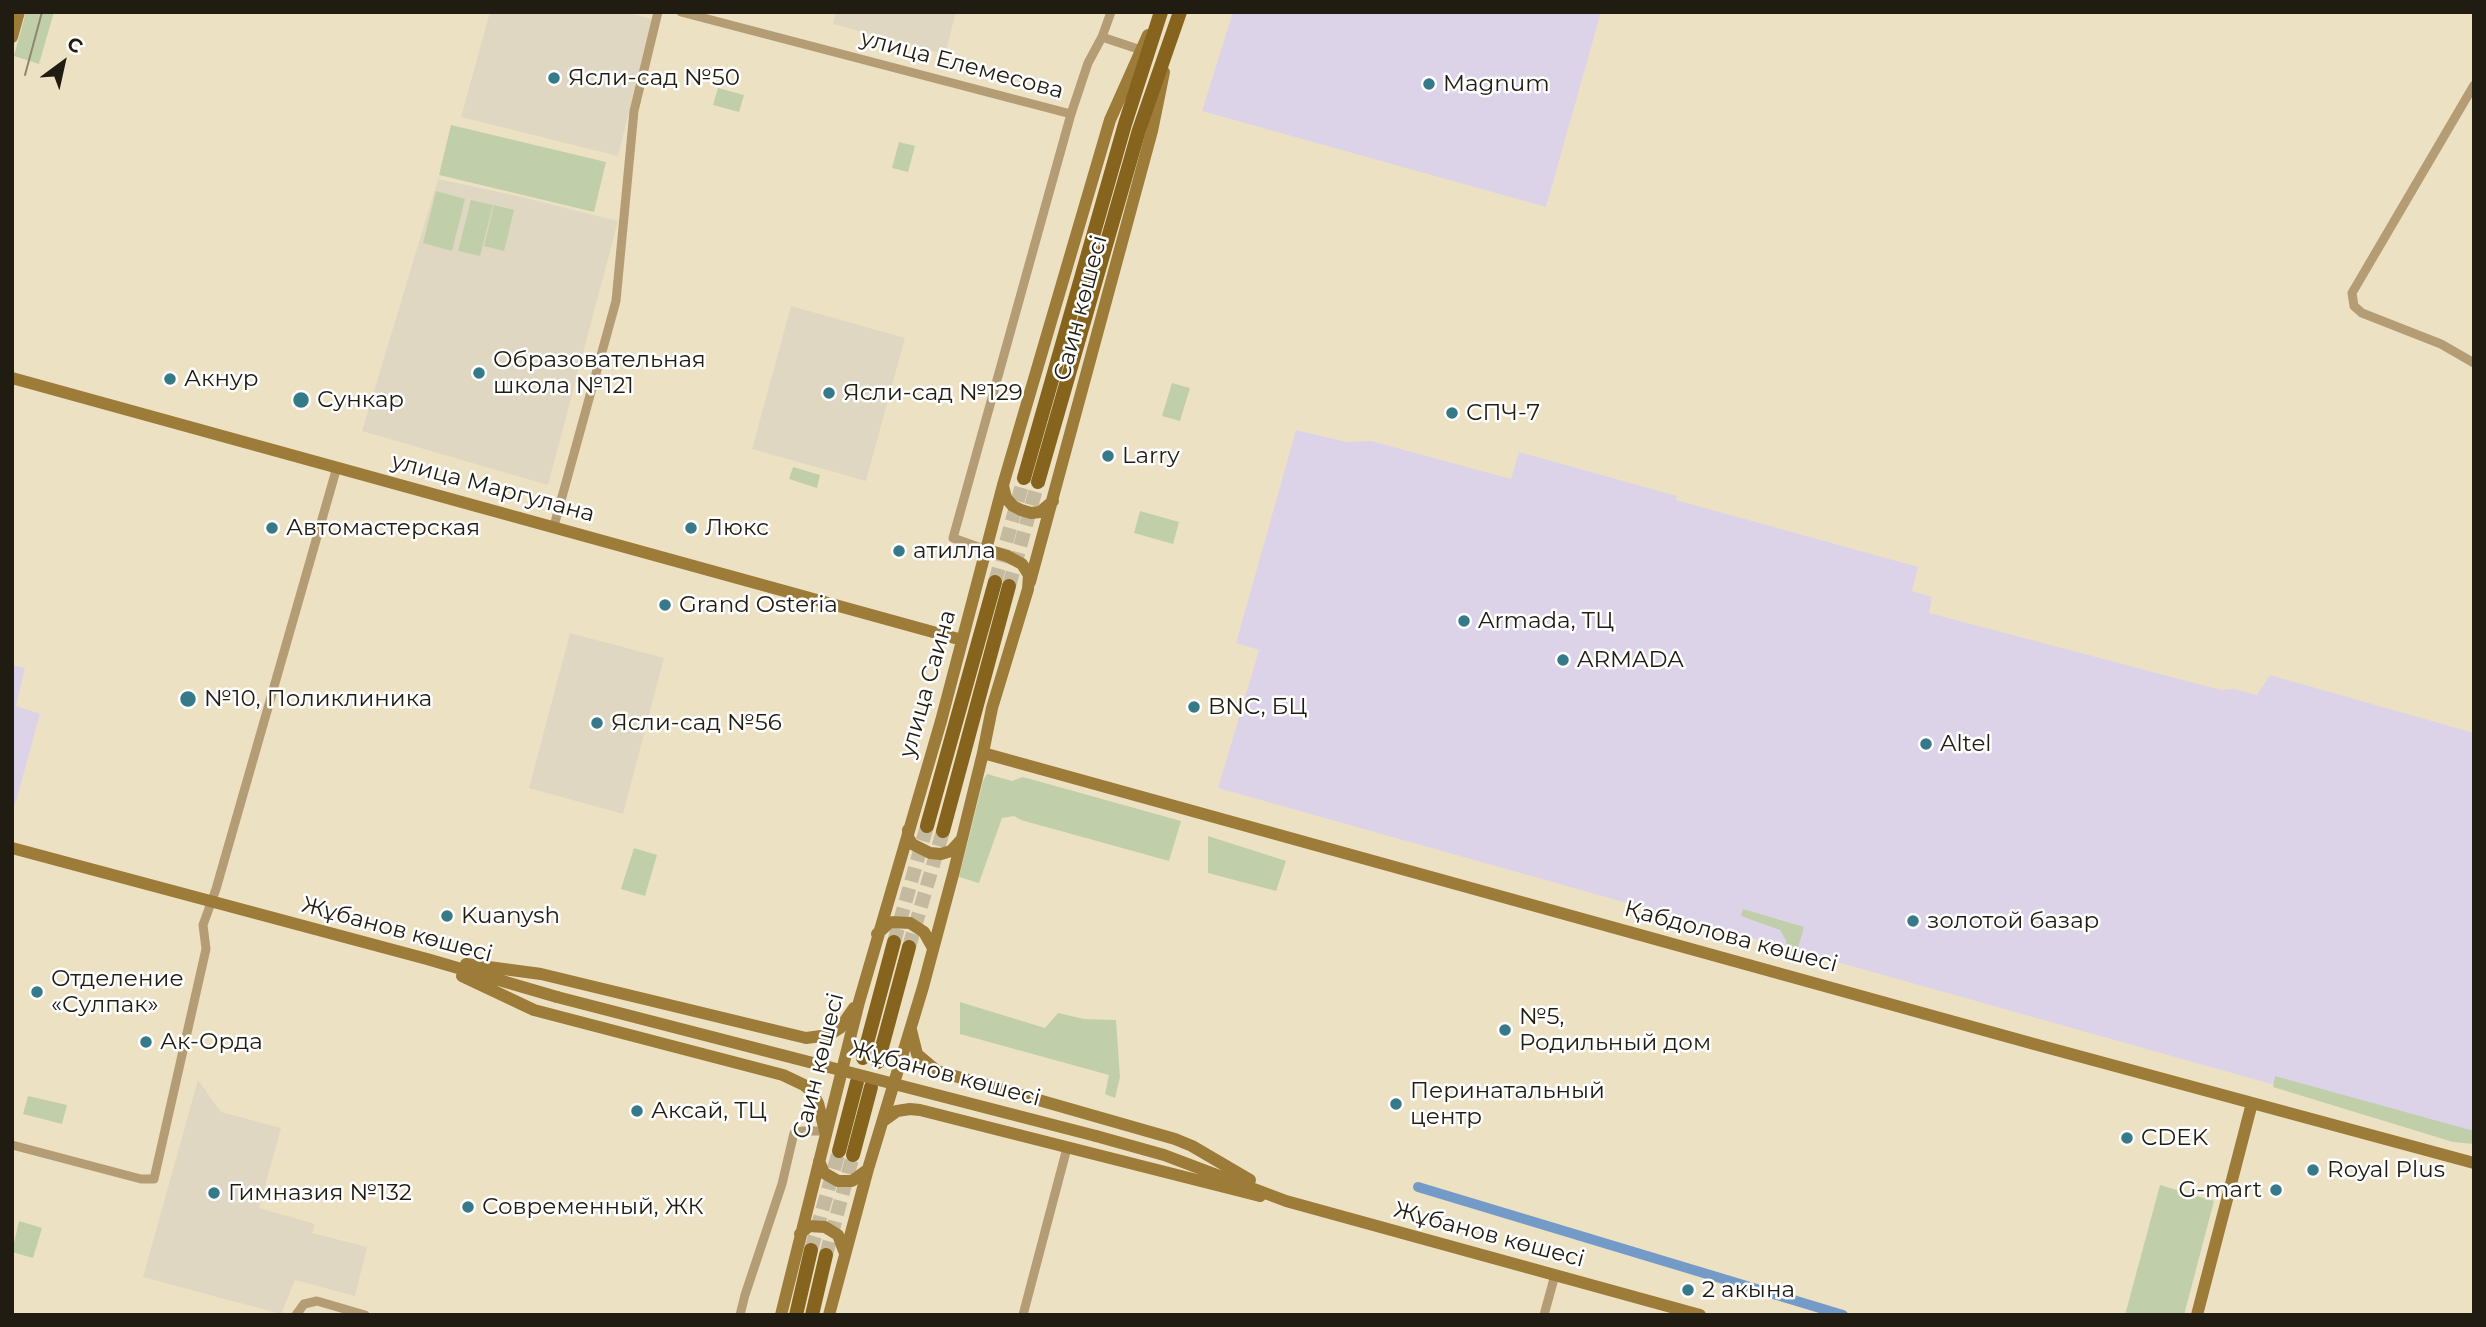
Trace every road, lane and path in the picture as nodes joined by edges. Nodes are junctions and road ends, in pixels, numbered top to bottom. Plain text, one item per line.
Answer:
1 (19, 12) edge
2 (658, 12) edge
3 (681, 12) edge
4 (1111, 12) edge
5 (1160, 12) edge
6 (1180, 12) edge
7 (12, 37) edge
8 (1102, 37) junction
9 (1171, 37) junction
10 (1141, 50) junction
11 (2474, 85) edge
12 (1071, 114) junction
13 (2474, 363) edge
14 (12, 378) edge
15 (337, 467) junction
16 (1003, 485) junction
17 (1053, 501) junction
18 (554, 526) junction
19 (987, 550) junction
20 (1028, 589) junction
21 (962, 640) junction
22 (983, 753) junction
23 (927, 826) tunnel mouth
24 (908, 830) junction
25 (943, 831) tunnel mouth
26 (962, 838) junction
27 (12, 848) edge
28 (211, 901) junction
29 (877, 934) junction
30 (894, 942) tunnel mouth
31 (909, 947) tunnel mouth
32 (933, 948) junction
33 (427, 959) junction
34 (859, 1002) junction
35 (911, 1026) junction
36 (864, 1084) dead end
37 (2252, 1103) junction
38 (883, 1121) junction
39 (825, 1131) junction
40 (12, 1145) edge
41 (1067, 1148) junction
42 (846, 1153) tunnel mouth
43 (819, 1161) junction
44 (2474, 1163) edge
45 (868, 1168) junction
46 (1286, 1201) junction
47 (800, 1234) junction
48 (811, 1250) tunnel mouth
49 (844, 1254) junction
50 (826, 1255) tunnel mouth
51 (1555, 1275) junction
52 (296, 1315) edge
53 (365, 1315) edge
54 (740, 1315) edge
55 (781, 1315) edge
56 (796, 1315) edge
57 (812, 1315) edge
58 (829, 1315) edge
59 (1023, 1315) edge
60 (1544, 1315) edge
61 (1700, 1315) edge
62 (2197, 1315) edge

1 - 7 main road
2 - 18 street
3 - 12 street, улица Елемесова
4 - 8 street
5 - 9 main road, Саин көшесі
5 - 10 main road, Саин көшесі
6 - 9 main road, Саин көшесі
8 - 10 street
8 - 12 street
9 - 17 main road, Саин көшесі
10 - 16 main road, Саин көшесі
11 - 13 street
12 - 19 street
14 - 15 main road, улица Маргулана
15 - 18 main road, улица Маргулана
15 - 28 street
16 - 17 main road
16 - 19 main road, Саин көшесі
17 - 20 main road, Саин көшесі
18 - 21 main road, улица Маргулана
19 - 20 main road
19 - 21 main road, улица Саина
20 - 22 main road, Саин көшесі
21 - 24 main road, улица Саина
22 - 26 main road, Саин көшесі
22 - 37 main road, Қабдолова көшесі
23 - 25 main road
24 - 26 main road
24 - 29 main road, Саин көшесі
26 - 32 main road, Саин көшесі
27 - 28 main road, Жұбанов көшесі
28 - 33 main road, Жұбанов көшесі
28 - 40 street
29 - 32 main road
29 - 34 main road, Саин көшесі
30 - 31 main road, Саин көшесі
32 - 35 main road
33 - 34 main road
33 - 39 main road
33 - 46 main road, Жұбанов көшесі, bridge
34 - 39 main road, Саин көшесі
35 - 38 main road
35 - 46 main road
36 - 42 main road
37 - 44 main road, Қабдолова көшесі
37 - 62 main road
38 - 41 main road
38 - 45 main road
39 - 43 main road, Саин көшесі
39 - 54 street
41 - 46 main road
41 - 59 street
43 - 45 main road
43 - 47 main road, Саин көшесі
45 - 49 main road
46 - 51 main road, Жұбанов көшесі
47 - 49 main road
47 - 55 main road, Саин көшесі
48 - 56 main road
49 - 58 main road
50 - 57 main road
51 - 60 street
51 - 61 main road, Жұбанов көшесі
52 - 53 street

